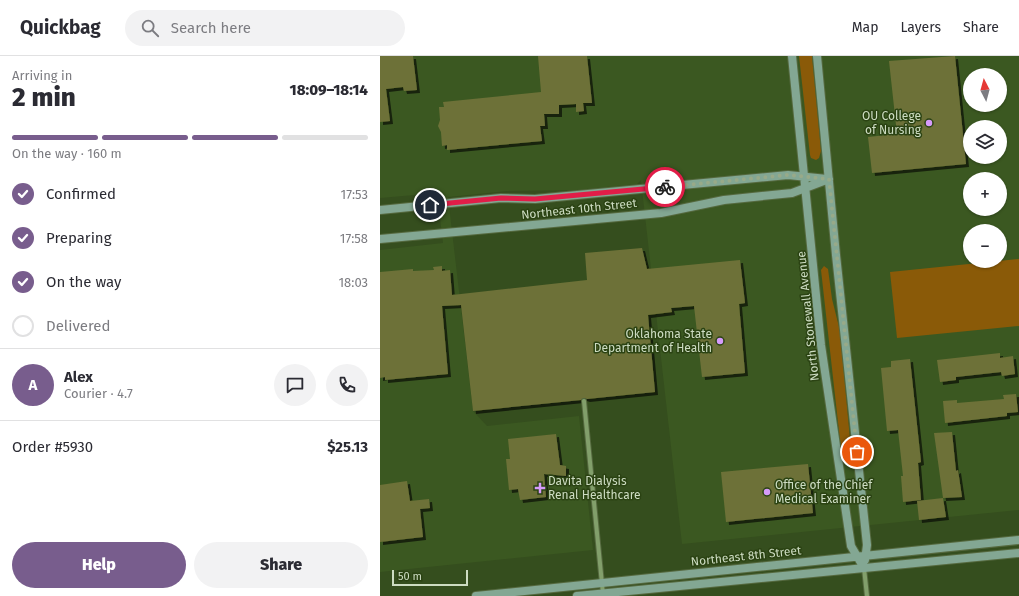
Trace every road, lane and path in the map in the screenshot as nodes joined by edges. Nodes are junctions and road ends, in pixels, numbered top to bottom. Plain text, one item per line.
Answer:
1 (792, 56) edge
2 (816, 56) edge
3 (805, 177) junction
4 (829, 179) junction
5 (806, 188) junction
6 (380, 210) edge
7 (380, 239) edge
8 (584, 401) dead end
9 (1019, 540) edge
10 (1019, 553) edge
11 (866, 555) junction
12 (856, 556) junction
13 (864, 568) junction
14 (603, 583) junction
15 (604, 595) edge
16 (476, 596) edge
17 (577, 596) edge
18 (867, 596) edge

1 - 3 main road, North Stonewall Avenue
2 - 4 main road, North Stonewall Avenue
3 - 4 main road, Northeast 10th Street
3 - 5 main road, North Stonewall Avenue
3 - 6 main road, Northeast 10th Street
4 - 5 main road, Northeast 10th Street
4 - 11 main road, North Stonewall Avenue
5 - 7 main road, Northeast 10th Street
5 - 12 main road, North Stonewall Avenue
8 - 14 street
9 - 11 main road, Northeast 8th Street
10 - 13 main road, Northeast 8th Street
11 - 12 main road, Northeast 8th Street
11 - 13 main road, North Stonewall Avenue
12 - 13 main road, North Stonewall Avenue
12 - 14 main road, Northeast 8th Street
13 - 15 main road, Northeast 8th Street
13 - 18 street, North Stonewall Avenue
14 - 15 street
14 - 16 main road, Northeast 8th Street
15 - 17 main road, Northeast 8th Street

